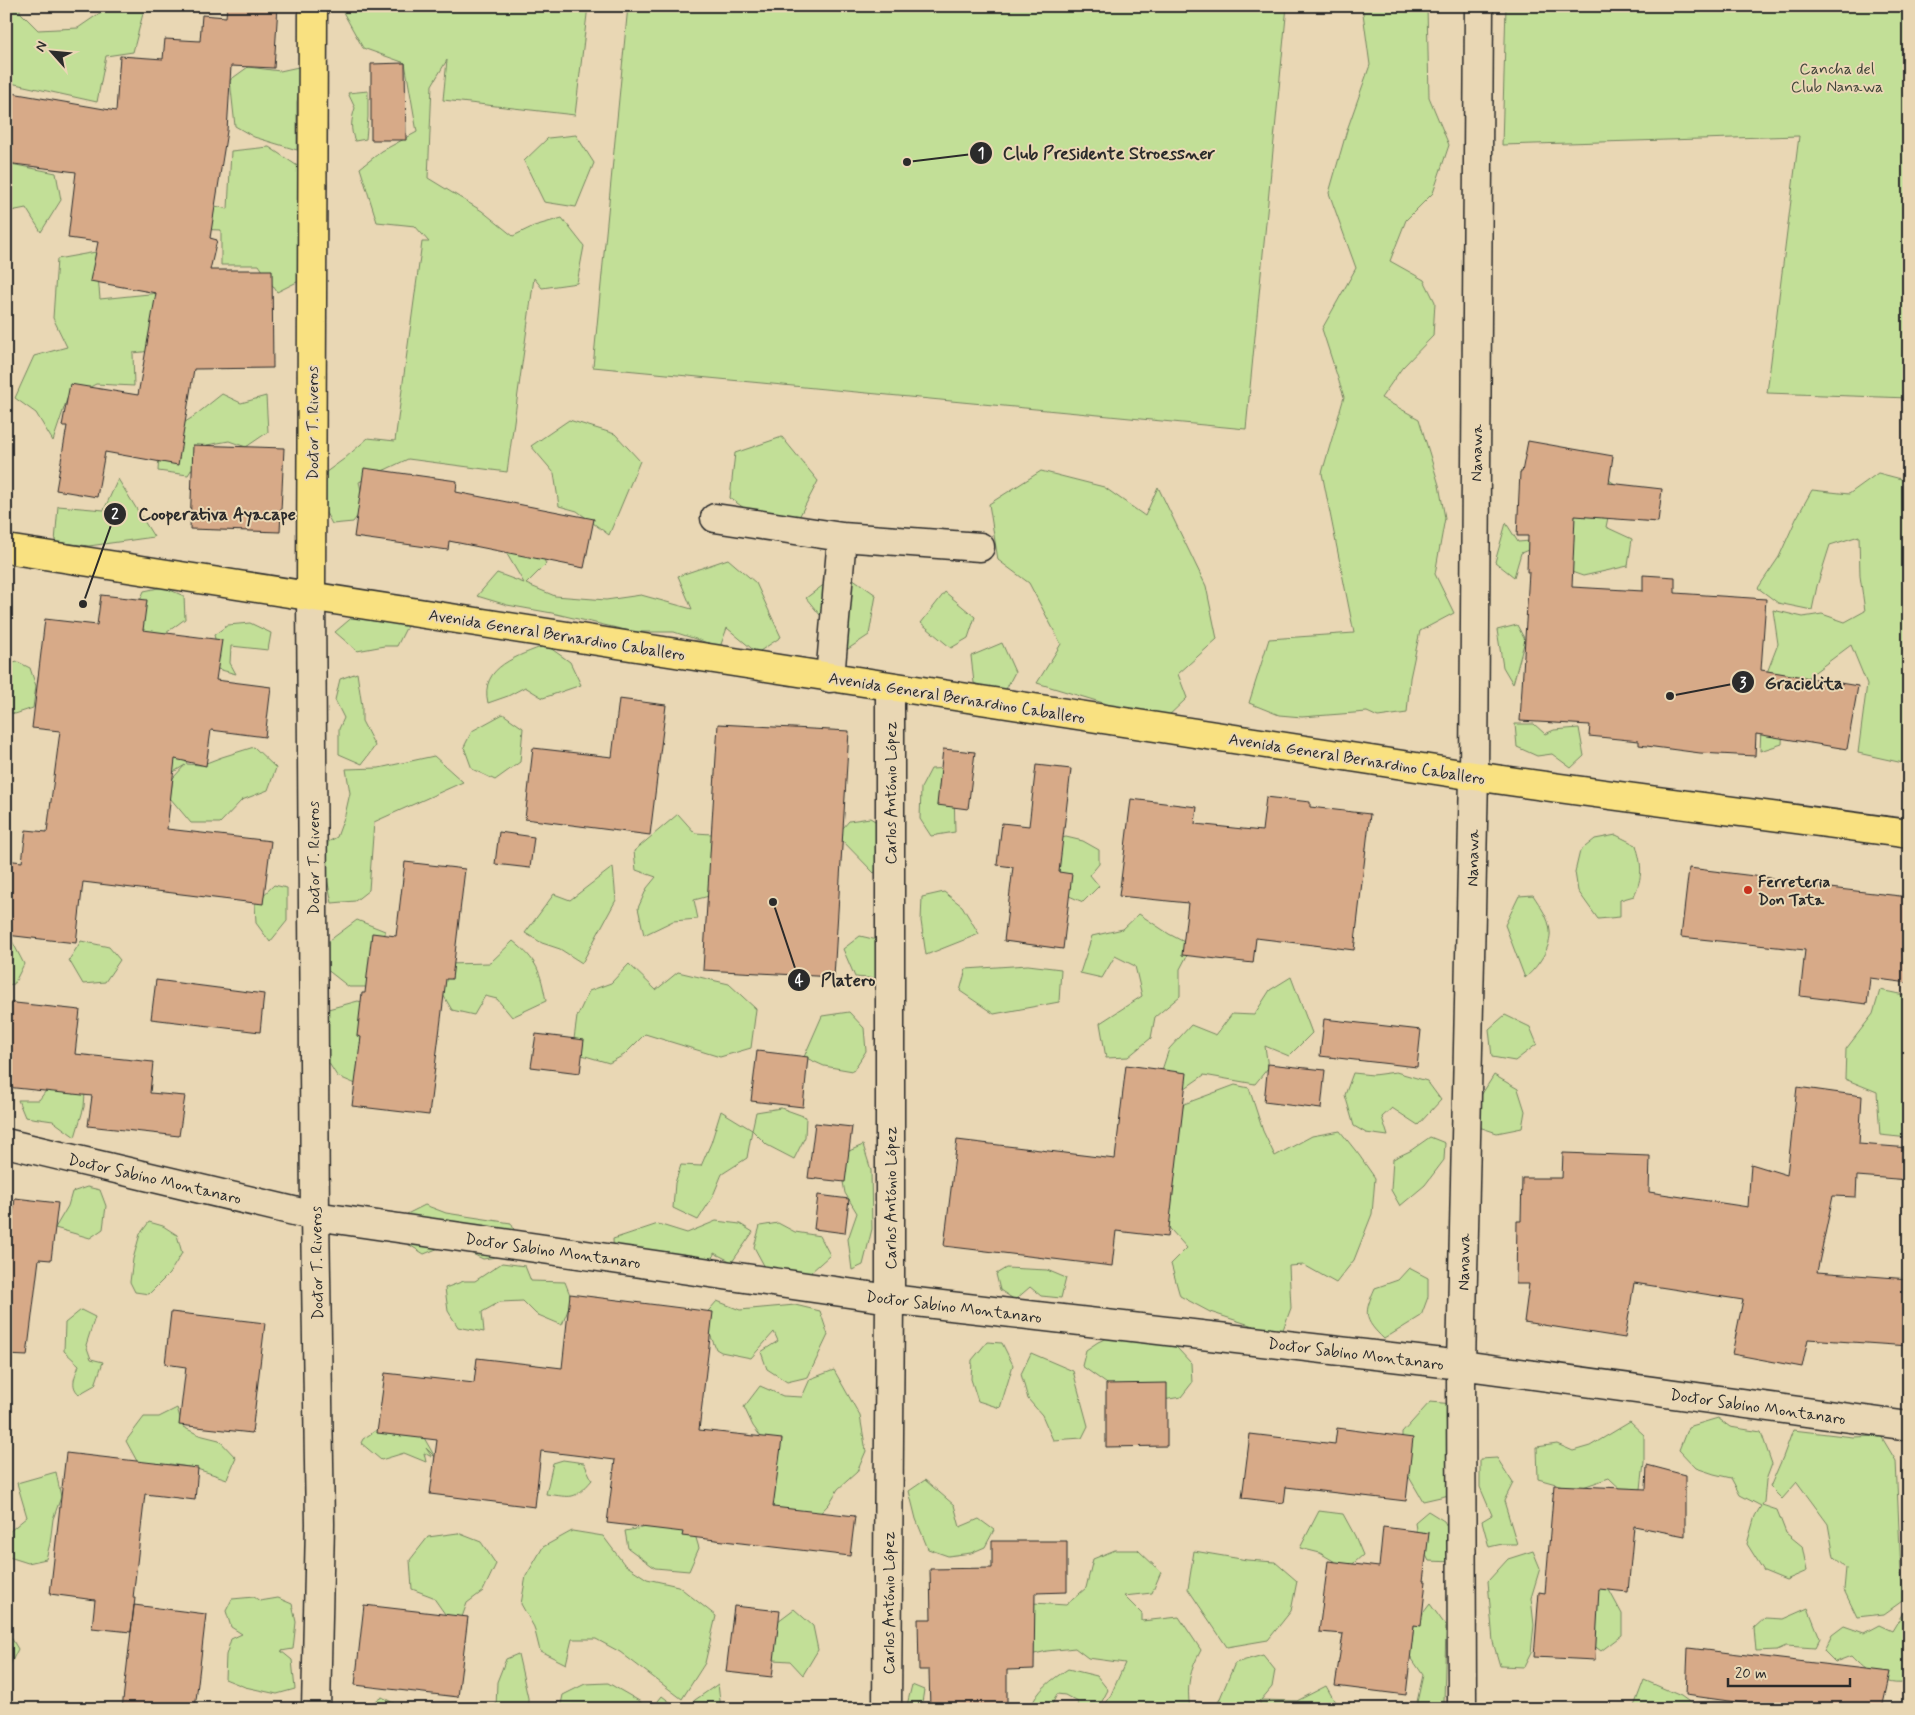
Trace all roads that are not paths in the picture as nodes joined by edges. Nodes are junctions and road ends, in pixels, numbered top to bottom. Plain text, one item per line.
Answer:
1 (313, 6) edge
2 (1479, 6) edge
3 (715, 518) dead end
4 (842, 537) junction
5 (980, 547) dead end
6 (6, 549) edge
7 (311, 595) junction
8 (830, 678) junction
9 (890, 686) junction
10 (1474, 776) junction
11 (1909, 834) edge
12 (6, 1143) edge
13 (315, 1216) junction
14 (890, 1299) junction
15 (1461, 1365) junction
16 (1909, 1426) edge
17 (316, 1709) edge
18 (887, 1709) edge
19 (1462, 1709) edge

1 - 7 main road, Doctor T. Riveros
2 - 10 street, Nanawa
3 - 4 street
4 - 5 street
4 - 8 street
6 - 7 main road, Avenida General Bernardino Caballero
7 - 8 main road, Avenida General Bernardino Caballero
7 - 13 street, Doctor T. Riveros
8 - 9 main road, Avenida General Bernardino Caballero
9 - 10 main road, Avenida General Bernardino Caballero
9 - 14 street, Carlos António López
10 - 11 main road, Avenida General Bernardino Caballero
10 - 15 street, Nanawa
12 - 13 street, Doctor Sabino Montanaro
13 - 14 street, Doctor Sabino Montanaro
13 - 17 street, Doctor T. Riveros
14 - 15 street, Doctor Sabino Montanaro
14 - 18 street, Carlos António López
15 - 16 street, Doctor Sabino Montanaro
15 - 19 street, Nanawa

